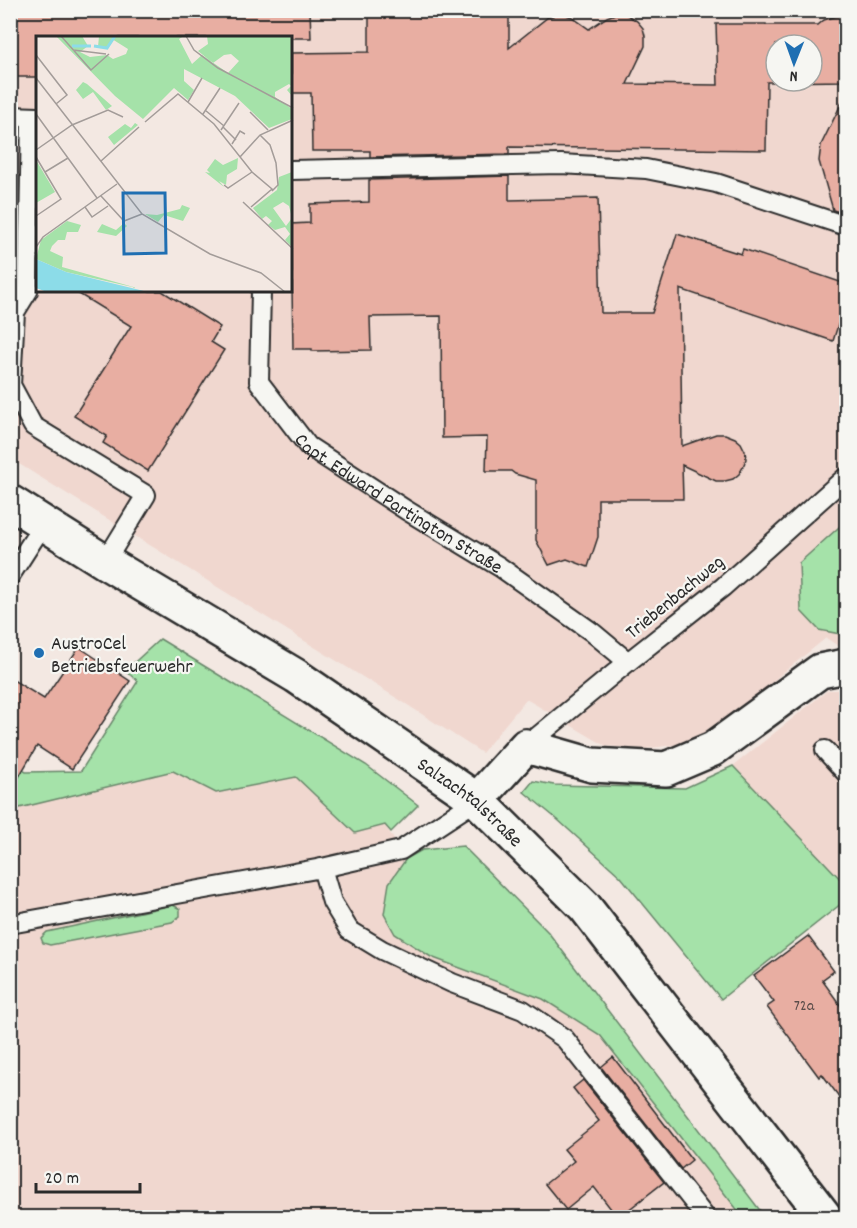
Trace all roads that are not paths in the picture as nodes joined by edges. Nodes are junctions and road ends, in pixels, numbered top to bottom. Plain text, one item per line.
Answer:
1 (10, 116) edge
2 (34, 117) edge
3 (292, 170) edge
4 (846, 226) edge
5 (261, 292) edge
6 (846, 477) edge
7 (10, 502) edge
8 (44, 523) junction
9 (105, 561) junction
10 (10, 576) edge
11 (628, 662) junction
12 (846, 666) edge
13 (526, 746) junction
14 (825, 750) dead end
15 (846, 773) edge
16 (477, 800) junction
17 (322, 868) junction
18 (10, 924) edge
19 (706, 1218) edge
20 (826, 1218) edge

1 - 2 lane
2 - 9 lane
3 - 4 lane
5 - 11 lane, Capt. Edward Partington Straße
6 - 11 lane, Triebenbachweg
7 - 8 main road, Salzachtalstraße
8 - 9 main road, Salzachtalstraße
8 - 10 lane
9 - 16 main road, Salzachtalstraße
11 - 13 lane, Triebenbachweg
12 - 13 main road
13 - 16 main road
14 - 15 lane
16 - 17 lane
16 - 20 main road, Salzachtalstraße
17 - 18 lane
17 - 19 lane

